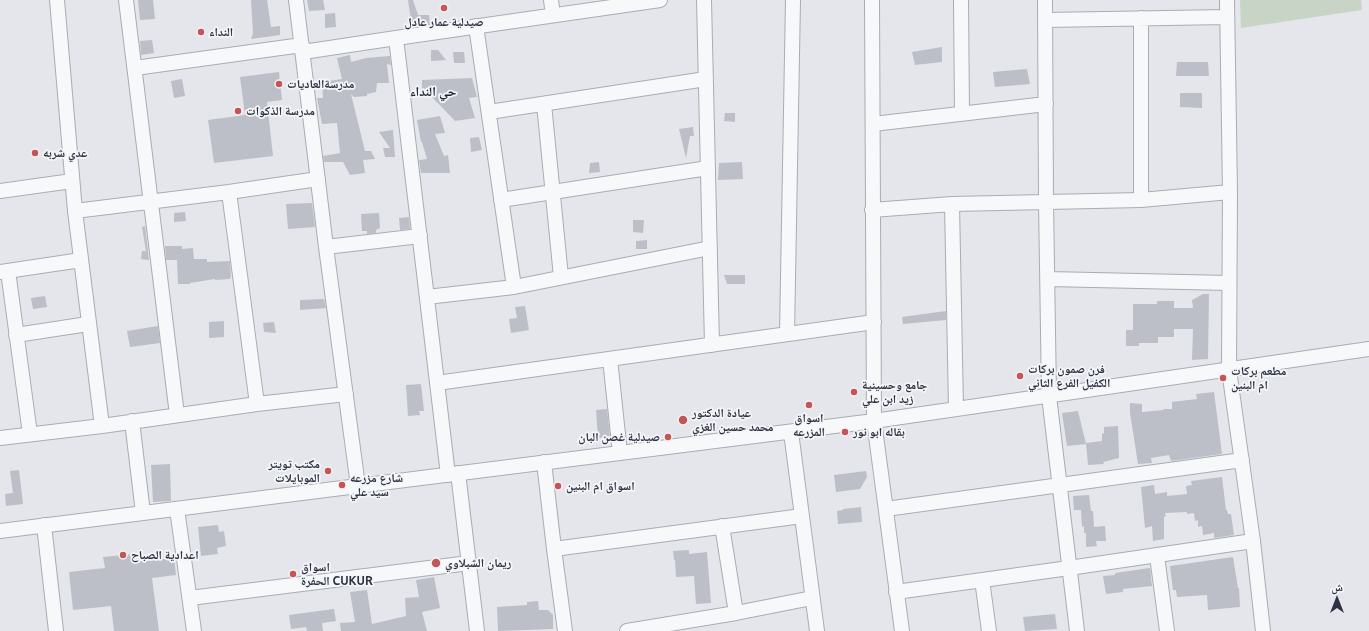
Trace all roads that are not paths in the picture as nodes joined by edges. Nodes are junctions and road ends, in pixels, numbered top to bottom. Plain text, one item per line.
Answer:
1 (57, 0) edge
2 (126, 0) edge
3 (296, 0) edge
4 (550, 0) edge
5 (660, 0) edge
6 (704, 0) edge
7 (793, 0) edge
8 (872, 0) edge
9 (961, 0) edge
10 (1045, 0) edge
11 (1227, 0) edge
12 (641, 1) edge
13 (553, 15) junction
14 (1227, 17) junction
15 (1141, 18) junction
16 (1045, 20) junction
17 (476, 26) junction
18 (396, 38) junction
19 (303, 49) junction
20 (134, 68) junction
21 (706, 78) junction
22 (544, 104) junction
23 (1046, 104) junction
24 (489, 112) junction
25 (962, 114) junction
26 (873, 124) junction
27 (708, 168) junction
28 (318, 179) junction
29 (72, 181) junction
30 (0, 191) edge
31 (230, 192) junction
32 (552, 192) junction
33 (1230, 192) junction
34 (501, 200) junction
35 (1141, 200) junction
36 (151, 201) junction
37 (1046, 201) junction
38 (952, 204) junction
39 (872, 210) junction
40 (75, 211) junction
41 (420, 236) junction
42 (326, 247) junction
43 (710, 248) junction
44 (81, 260) junction
45 (4, 271) edge
46 (561, 277) junction
47 (1048, 279) junction
48 (1229, 282) junction
49 (514, 287) junction
50 (427, 296) junction
51 (874, 322) junction
52 (88, 324) junction
53 (787, 334) junction
54 (16, 335) junction
55 (712, 344) junction
56 (1369, 349) edge
57 (610, 359) junction
58 (1229, 370) junction
59 (437, 383) junction
60 (346, 394) junction
61 (1049, 396) junction
62 (257, 404) junction
63 (956, 409) junction
64 (177, 415) junction
65 (132, 421) junction
66 (874, 421) junction
67 (102, 426) junction
68 (791, 432) junction
69 (30, 434) junction
70 (0, 438) edge
71 (620, 453) junction
72 (1242, 460) junction
73 (544, 462) junction
74 (453, 474) junction
75 (358, 486) junction
76 (1060, 486) junction
77 (177, 509) junction
78 (886, 509) junction
79 (143, 513) junction
80 (802, 516) junction
81 (44, 525) junction
82 (722, 526) junction
83 (0, 531) edge
84 (1253, 541) junction
85 (554, 549) junction
86 (1157, 556) junction
87 (469, 563) junction
88 (1069, 568) junction
89 (982, 580) junction
90 (896, 592) junction
91 (190, 598) junction
92 (812, 598) junction
93 (736, 613) junction
94 (56, 631) edge
95 (194, 631) edge
96 (477, 631) edge
97 (566, 631) edge
98 (628, 631) edge
99 (817, 631) edge
100 (902, 631) edge
101 (989, 631) edge
102 (1077, 631) edge
103 (1167, 631) edge
104 (1264, 631) edge

1 - 29 street
2 - 20 street
3 - 19 street
4 - 13 street
5 - 12 street
6 - 21 street
7 - 53 street
8 - 26 street
9 - 25 street
10 - 16 street
11 - 14 street
12 - 13 street
13 - 17 street
14 - 15 street
14 - 33 street
15 - 16 street
15 - 35 street
16 - 23 street
17 - 18 street
17 - 24 street
18 - 19 street
18 - 41 street
19 - 20 street
19 - 28 street
20 - 36 street
21 - 22 street
21 - 27 street
22 - 24 street
22 - 32 street
23 - 25 street
23 - 37 street
24 - 34 street
25 - 26 street
26 - 39 street
27 - 32 street
27 - 43 street
28 - 31 street
28 - 42 street
29 - 30 street
29 - 40 street
31 - 36 street
31 - 62 street
32 - 34 street
32 - 46 street
33 - 35 street
33 - 48 street
34 - 49 street
35 - 37 street
36 - 40 street
36 - 64 street
37 - 38 street
37 - 47 street
38 - 39 street
38 - 63 street
39 - 51 street
40 - 44 street
41 - 42 street
41 - 50 street
42 - 60 street
43 - 46 street
43 - 55 street
44 - 45 street
44 - 52 street
45 - 54 street
46 - 49 street
47 - 48 street
47 - 61 street
48 - 58 street
49 - 50 street
50 - 59 street
51 - 53 street
51 - 66 street
52 - 54 street
52 - 67 street
53 - 55 street
54 - 69 street
55 - 57 street
56 - 58 street
57 - 59 street
57 - 71 street
58 - 61 street
58 - 72 street
59 - 74 street
60 - 62 street
60 - 75 street
61 - 63 street
61 - 76 street
62 - 64 street
63 - 66 street
64 - 65 street
65 - 67 street
65 - 79 street
66 - 68 street
66 - 78 street
67 - 69 street
68 - 71 street
68 - 80 street
69 - 70 street
71 - 73 street
72 - 76 street
72 - 84 street
73 - 74 street
73 - 85 street
74 - 75 street
74 - 87 street
75 - 77 street
76 - 78 street
76 - 88 street
77 - 79 street
77 - 91 street
78 - 90 street
79 - 81 street
80 - 82 street
80 - 92 street
81 - 83 street
81 - 94 street
82 - 85 street
82 - 93 street
84 - 86 street
84 - 104 street
85 - 97 street
86 - 88 street
86 - 103 street
87 - 91 street
87 - 96 street
88 - 89 street
88 - 102 street
89 - 90 street
89 - 101 street
90 - 100 street
91 - 95 street
92 - 93 street
92 - 99 street
93 - 98 street

